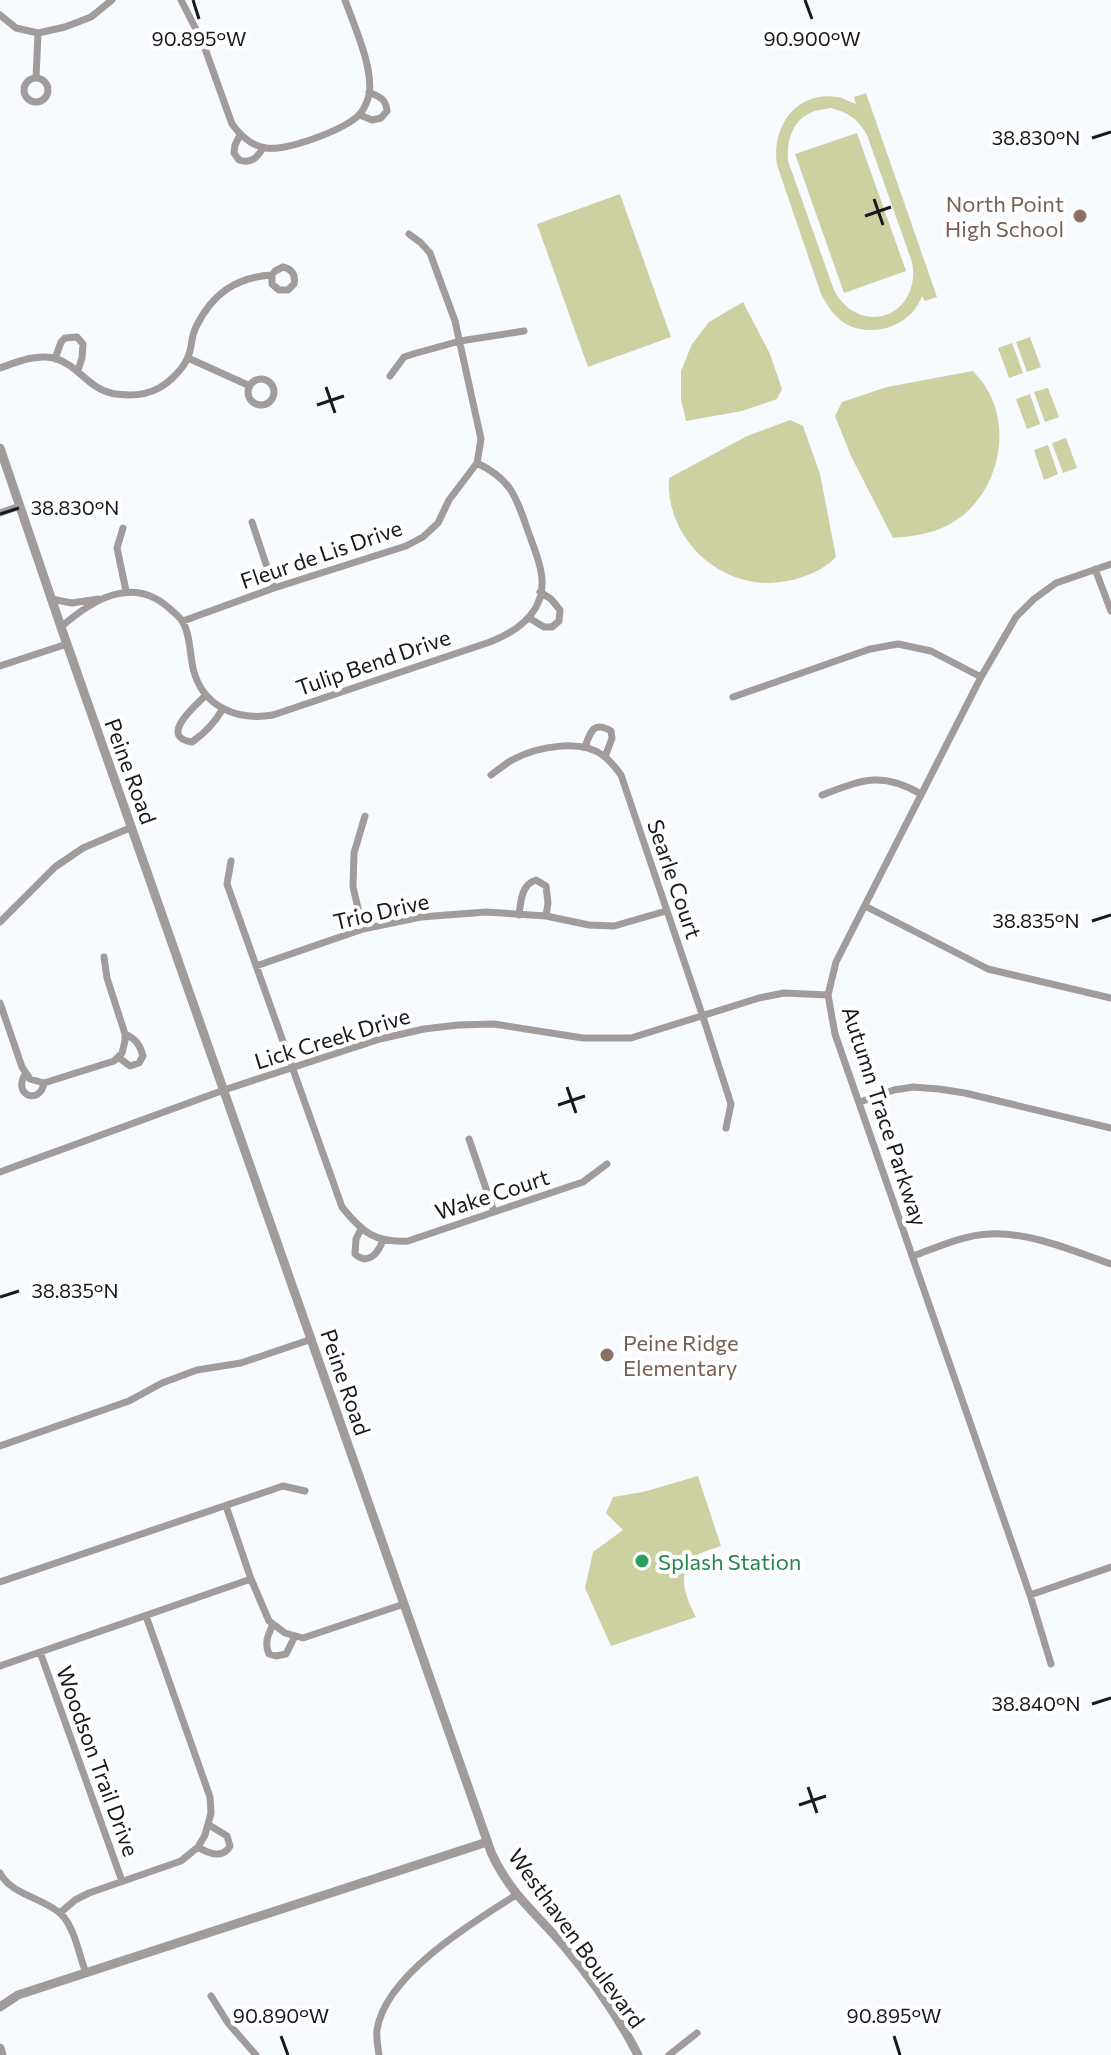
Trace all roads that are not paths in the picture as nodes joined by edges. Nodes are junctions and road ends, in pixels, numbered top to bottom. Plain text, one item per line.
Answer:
1 (112, 0) edge
2 (181, 0) edge
3 (345, 0) edge
4 (0, 15) edge
5 (38, 33) junction
6 (36, 78) dead end
7 (369, 92) junction
8 (360, 115) junction
9 (240, 135) junction
10 (263, 148) junction
11 (409, 234) dead end
12 (272, 275) dead end
13 (524, 331) dead end
14 (460, 341) junction
15 (188, 358) junction
16 (55, 359) junction
17 (0, 368) edge
18 (78, 370) junction
19 (390, 376) dead end
20 (250, 386) dead end
21 (0, 448) edge
22 (477, 463) junction
23 (20, 506) junction
24 (0, 513) edge
25 (252, 522) dead end
26 (123, 528) dead end
27 (1111, 564) edge
28 (1095, 569) junction
29 (274, 588) junction
30 (126, 591) junction
31 (540, 592) junction
32 (104, 598) junction
33 (51, 599) junction
34 (1111, 611) edge
35 (529, 618) junction
36 (183, 621) junction
37 (61, 627) junction
38 (67, 644) junction
39 (0, 666) edge
40 (981, 677) junction
41 (206, 695) junction
42 (733, 697) dead end
43 (222, 710) junction
44 (585, 747) junction
45 (605, 757) junction
46 (491, 775) dead end
47 (921, 794) junction
48 (822, 795) dead end
49 (365, 816) dead end
50 (132, 827) junction
51 (231, 861) dead end
52 (865, 906) junction
53 (666, 911) junction
54 (519, 915) junction
55 (546, 916) junction
56 (0, 922) edge
57 (363, 929) junction
58 (104, 957) dead end
59 (256, 966) junction
60 (828, 995) junction
61 (1111, 998) edge
62 (0, 1003) edge
63 (703, 1017) junction
64 (125, 1034) junction
65 (118, 1057) junction
66 (293, 1068) junction
67 (26, 1073) junction
68 (44, 1083) junction
69 (224, 1090) junction
70 (860, 1102) junction
71 (726, 1128) dead end
72 (1111, 1128) edge
73 (469, 1139) dead end
74 (607, 1164) dead end
75 (0, 1172) edge
76 (494, 1212) junction
77 (361, 1229) junction
78 (383, 1239) junction
79 (913, 1256) junction
80 (1111, 1264) edge
81 (312, 1339) junction
82 (0, 1446) edge
83 (305, 1491) dead end
84 (226, 1506) junction
85 (1111, 1567) edge
86 (251, 1579) junction
87 (0, 1582) edge
88 (1030, 1595) junction
89 (404, 1604) junction
90 (146, 1616) junction
91 (273, 1624) junction
92 (295, 1636) junction
93 (40, 1652) junction
94 (1051, 1664) dead end
95 (0, 1666) edge
96 (209, 1825) junction
97 (487, 1842) junction
98 (198, 1847) junction
99 (0, 1873) edge
100 (122, 1881) junction
101 (516, 1895) junction
102 (60, 1913) junction
103 (86, 1973) junction
104 (211, 1996) dead end
105 (0, 2007) edge
106 (697, 2033) dead end
107 (0, 2048) edge
108 (2, 2055) edge
109 (256, 2055) edge
110 (379, 2055) edge
111 (638, 2055) edge
112 (669, 2055) edge

1 - 5 street
2 - 9 street
3 - 7 street
4 - 5 street
5 - 6 street
7 - 8 street
7 - 8 street
8 - 10 street
9 - 10 street
9 - 10 street
11 - 14 street
12 - 15 street
13 - 14 street
14 - 19 street
14 - 22 street
15 - 18 street
15 - 20 street
16 - 17 street
16 - 18 street
16 - 18 street
21 - 23 street, Peine Road
22 - 29 street, Fleur de Lis Drive
22 - 31 street, Tulip Bend Drive
23 - 24 street
23 - 33 street, Peine Road
25 - 29 street
26 - 30 street
27 - 28 street, Autumn Trace Parkway
28 - 34 street
28 - 40 street, Autumn Trace Parkway
29 - 36 street, Fleur de Lis Drive
30 - 32 street
30 - 36 street
31 - 35 street
31 - 35 street, Tulip Bend Drive
32 - 33 street
32 - 37 street
33 - 37 street, Peine Road
35 - 43 street, Tulip Bend Drive
36 - 41 street
37 - 38 street, Peine Road
38 - 39 street
38 - 50 street, Peine Road
40 - 42 street
40 - 47 street, Autumn Trace Parkway
41 - 43 street
41 - 43 street
44 - 45 street
44 - 45 street, Searle Court
44 - 46 street, Searle Court
45 - 53 street, Searle Court
47 - 48 street
47 - 52 street, Autumn Trace Parkway
49 - 57 street
50 - 56 street
50 - 69 street, Peine Road
51 - 59 street, Wake Court
52 - 60 street, Autumn Trace Parkway
52 - 61 street
53 - 55 street, Trio Drive
53 - 63 street, Searle Court
54 - 55 street, Trio Drive
54 - 55 street
54 - 57 street, Trio Drive
57 - 59 street, Trio Drive
58 - 64 street
59 - 66 street, Wake Court
60 - 63 street, Lick Creek Drive
60 - 70 street, Autumn Trace Parkway
62 - 67 street
63 - 66 street, Lick Creek Drive
63 - 71 street, Searle Court
64 - 65 street
64 - 65 street
65 - 68 street
66 - 69 street, Lick Creek Drive
66 - 77 street, Wake Court
67 - 68 street
67 - 68 street
69 - 75 street, Lick Creek Drive
69 - 81 street, Peine Road
70 - 72 street
70 - 79 street, Autumn Trace Parkway
73 - 76 street
74 - 76 street, Wake Court
76 - 78 street, Wake Court
77 - 78 street, Wake Court
77 - 78 street, Wake Court
79 - 80 street
79 - 88 street, Autumn Trace Parkway
81 - 82 street
81 - 89 street, Peine Road
83 - 84 street
84 - 86 street
84 - 87 street
85 - 88 street
86 - 90 street
86 - 91 street
88 - 94 street, Autumn Trace Parkway
89 - 92 street
89 - 97 street, Peine Road
90 - 93 street
90 - 96 street
91 - 92 street
91 - 92 street
93 - 95 street
93 - 100 street, Woodson Trail Drive
96 - 98 street
96 - 98 street
97 - 101 street, Westhaven Boulevard
97 - 103 street
98 - 100 street
99 - 102 street
100 - 102 street
101 - 110 street
101 - 111 street, Westhaven Boulevard
102 - 103 street
103 - 105 street
104 - 109 street
106 - 112 street
107 - 108 street

